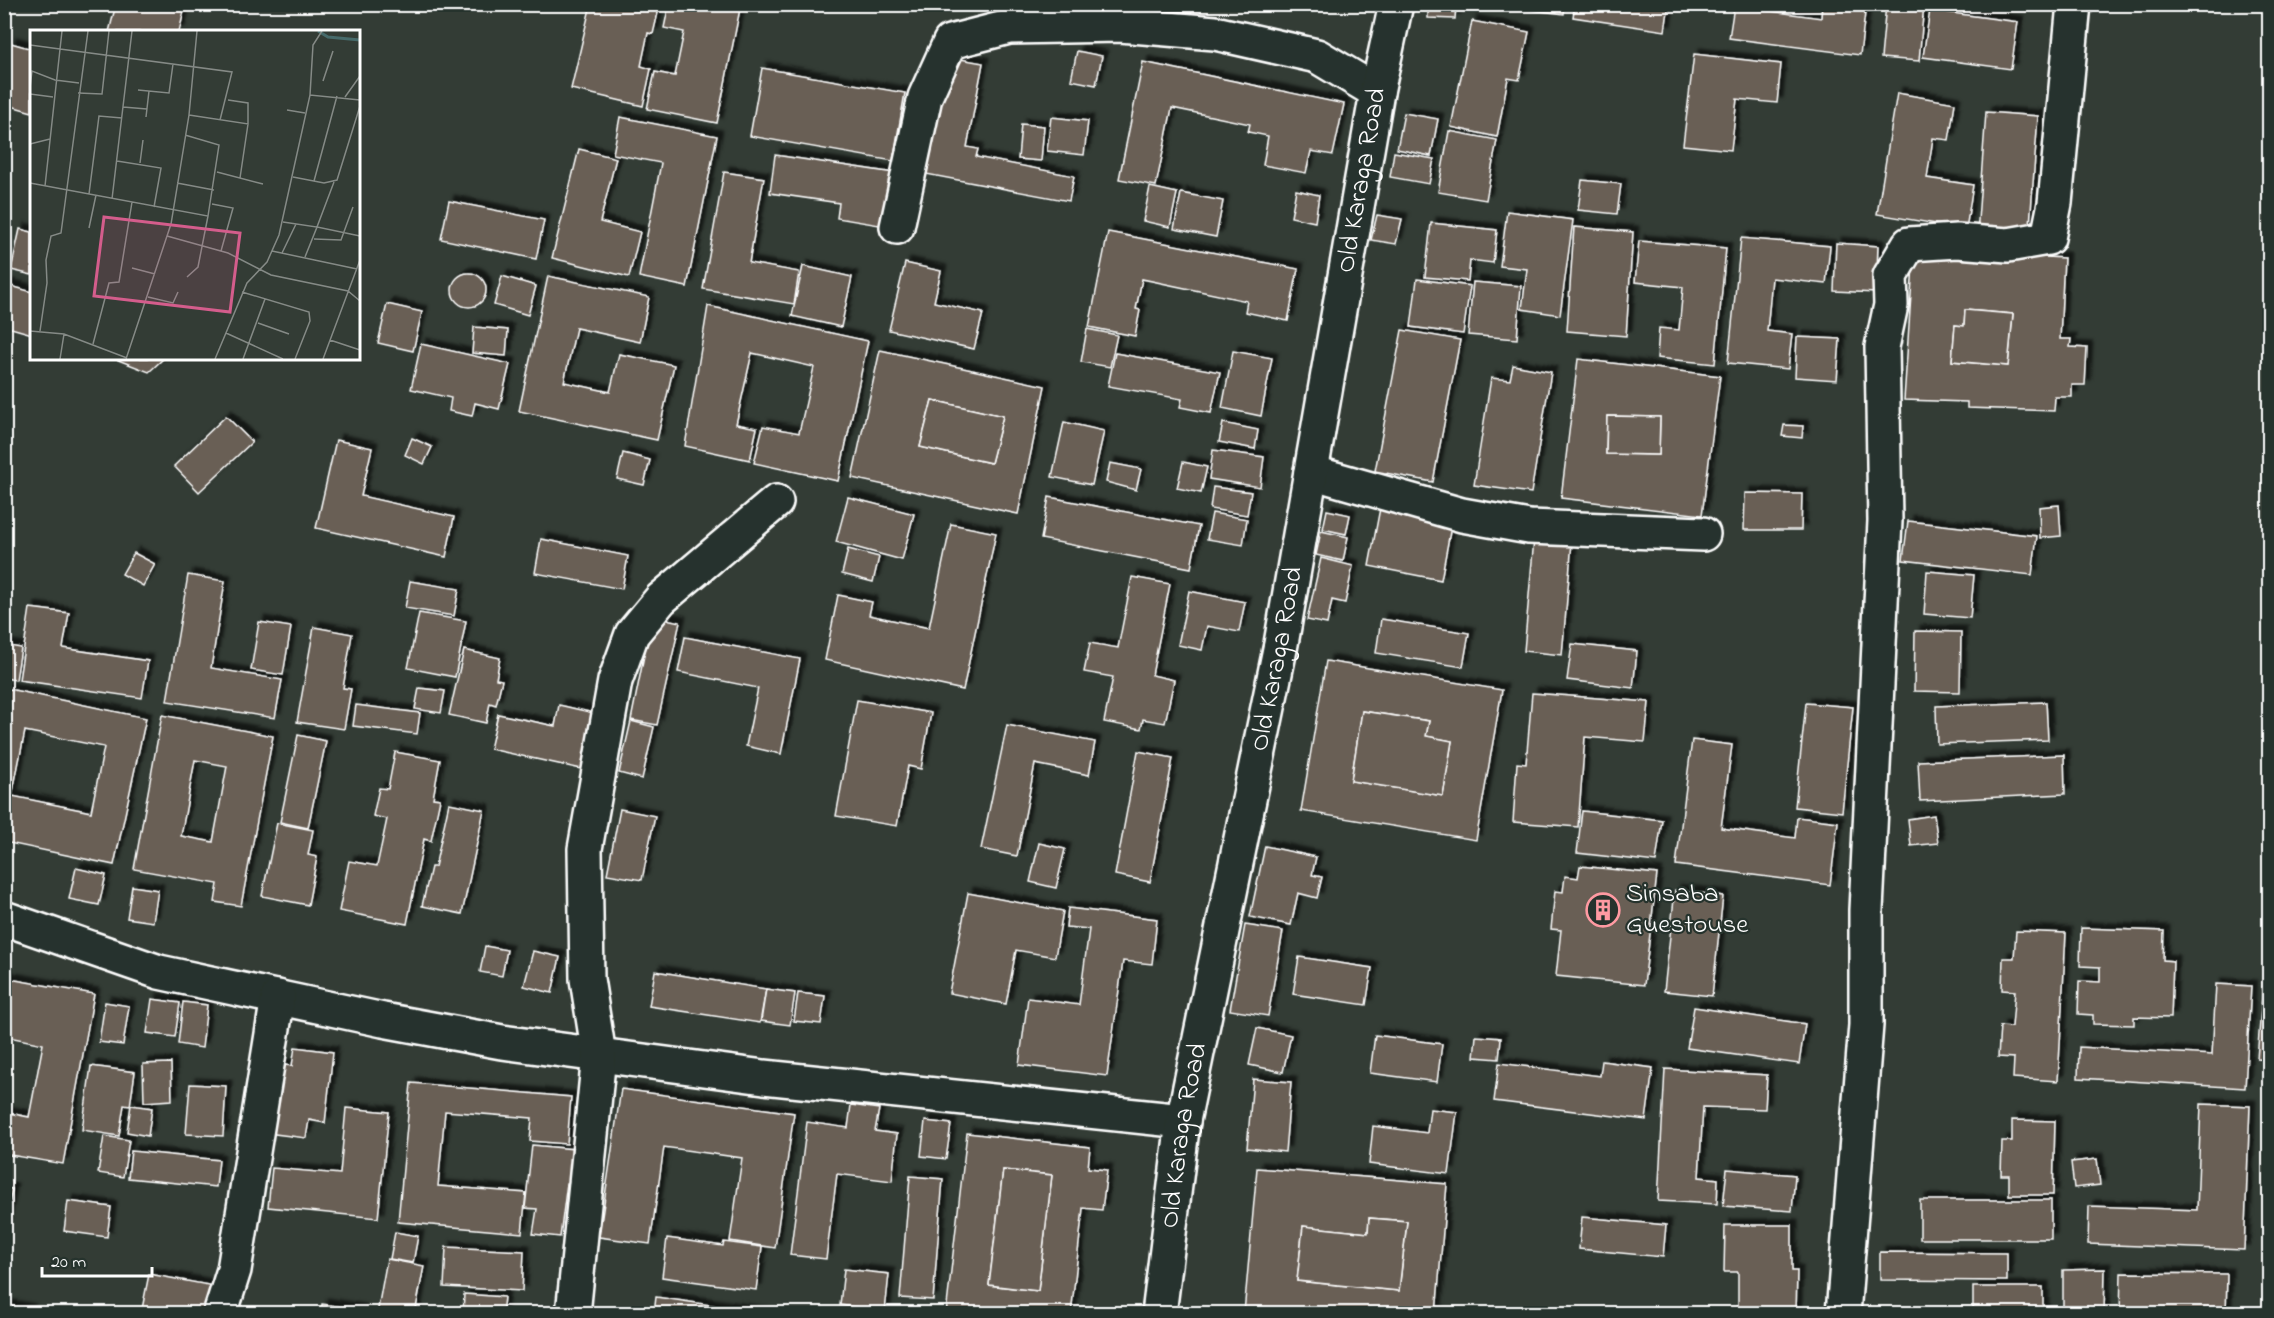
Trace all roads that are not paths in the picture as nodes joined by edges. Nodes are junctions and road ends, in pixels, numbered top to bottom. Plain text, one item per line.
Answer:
1 (1396, 4) edge
2 (2074, 4) edge
3 (1377, 92) junction
4 (897, 227) dead end
5 (1311, 472) junction
6 (776, 502) dead end
7 (1703, 534) dead end
8 (4, 918) edge
9 (278, 997) junction
10 (598, 1055) junction
11 (1183, 1121) junction
12 (220, 1314) edge
13 (573, 1314) edge
14 (1159, 1314) edge
15 (1843, 1314) edge

1 - 3 street, Old Karaga Road
2 - 15 street
3 - 4 street
3 - 5 street, Old Karaga Road
5 - 7 street
5 - 11 street, Old Karaga Road
6 - 10 street
8 - 9 street
9 - 10 street
9 - 12 street
10 - 11 street
10 - 13 street
11 - 14 street, Old Karaga Road

